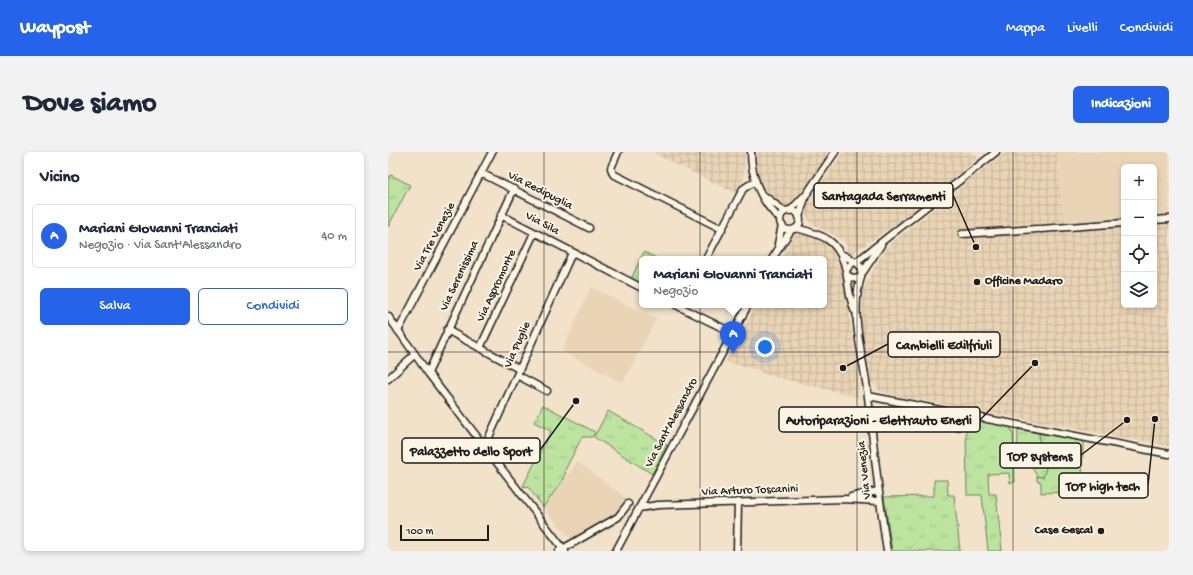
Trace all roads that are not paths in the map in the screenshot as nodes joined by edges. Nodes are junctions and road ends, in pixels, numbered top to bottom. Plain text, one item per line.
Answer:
1 (492, 152) edge
2 (618, 152) edge
3 (751, 152) edge
4 (835, 152) edge
5 (996, 152) edge
6 (481, 173) junction
7 (755, 181) junction
8 (758, 188) junction
9 (514, 189) junction
10 (806, 195) junction
11 (788, 211) junction
12 (501, 215) junction
13 (1169, 219) edge
14 (1157, 220) edge
15 (781, 222) junction
16 (1121, 222) edge
17 (796, 224) junction
18 (589, 228) dead end
19 (722, 229) junction
20 (534, 233) junction
21 (962, 234) dead end
22 (885, 239) junction
23 (777, 250) junction
24 (572, 253) junction
25 (843, 255) junction
26 (708, 256) edge
27 (774, 256) edge
28 (856, 262) junction
29 (847, 273) junction
30 (862, 274) junction
31 (639, 286) edge
32 (682, 308) edge
33 (746, 308) edge
34 (856, 315) junction
35 (388, 316) edge
36 (447, 330) junction
37 (398, 331) junction
38 (733, 333) junction
39 (480, 348) junction
40 (415, 354) junction
41 (518, 372) junction
42 (428, 373) junction
43 (388, 379) edge
44 (547, 391) dead end
45 (868, 396) junction
46 (485, 446) junction
47 (1169, 454) edge
48 (878, 491) junction
49 (644, 498) junction
50 (843, 499) junction
51 (879, 501) junction
52 (738, 502) junction
53 (628, 504) dead end
54 (658, 505) junction
55 (639, 508) junction
56 (562, 550) edge
57 (616, 551) edge
58 (737, 551) edge
59 (887, 551) edge

1 - 6 street, Via Tre Venezie
2 - 19 street
3 - 7 street
4 - 10 street
5 - 22 street
6 - 9 street, Via Redipuglia
6 - 37 street, Via Tre Venezie
7 - 8 street
7 - 19 street
8 - 11 street
8 - 15 street
9 - 12 street, Via Serenissima
9 - 18 street, Via Redipuglia
10 - 11 street
10 - 17 street
11 - 15 street
11 - 17 street
12 - 20 street, Via Sila
12 - 36 street, Via Serenissima
13 - 14 street
15 - 17 street
15 - 23 street
16 - 21 street
17 - 23 street
17 - 25 street
19 - 26 street
20 - 24 street, Via Sila
20 - 39 street, Via Aspromonte
22 - 28 street
22 - 30 street, Via Venezia
23 - 27 street
24 - 31 street, Via Sila
24 - 41 street, Via Puglie
25 - 28 street
25 - 29 street, Via Venezia
28 - 29 street
28 - 30 street
29 - 30 street
29 - 34 street, Via Venezia
30 - 34 street, Via Venezia
32 - 38 street
33 - 38 street, Via Sant'Alessandro
34 - 45 street, Via Venezia
35 - 37 street
36 - 39 street
36 - 42 street, Via Serenissima
37 - 40 street
38 - 49 street, Via Sant'Alessandro
39 - 41 street
40 - 42 street
40 - 43 street
41 - 44 street
41 - 46 street, Via Puglie
42 - 46 street
45 - 47 street
45 - 48 street, Via Venezia
46 - 56 street
48 - 50 street
48 - 51 street, Via Venezia
49 - 54 street, Via Arturo Toscanini
49 - 55 street, Via Sant'Alessandro
50 - 51 street
50 - 52 street, Via Arturo Toscanini
51 - 59 street, Via Venezia
52 - 54 street, Via Arturo Toscanini
52 - 58 street
53 - 56 street
54 - 55 street, Via Arturo Toscanini
55 - 57 street, Via Sant'Alessandro

